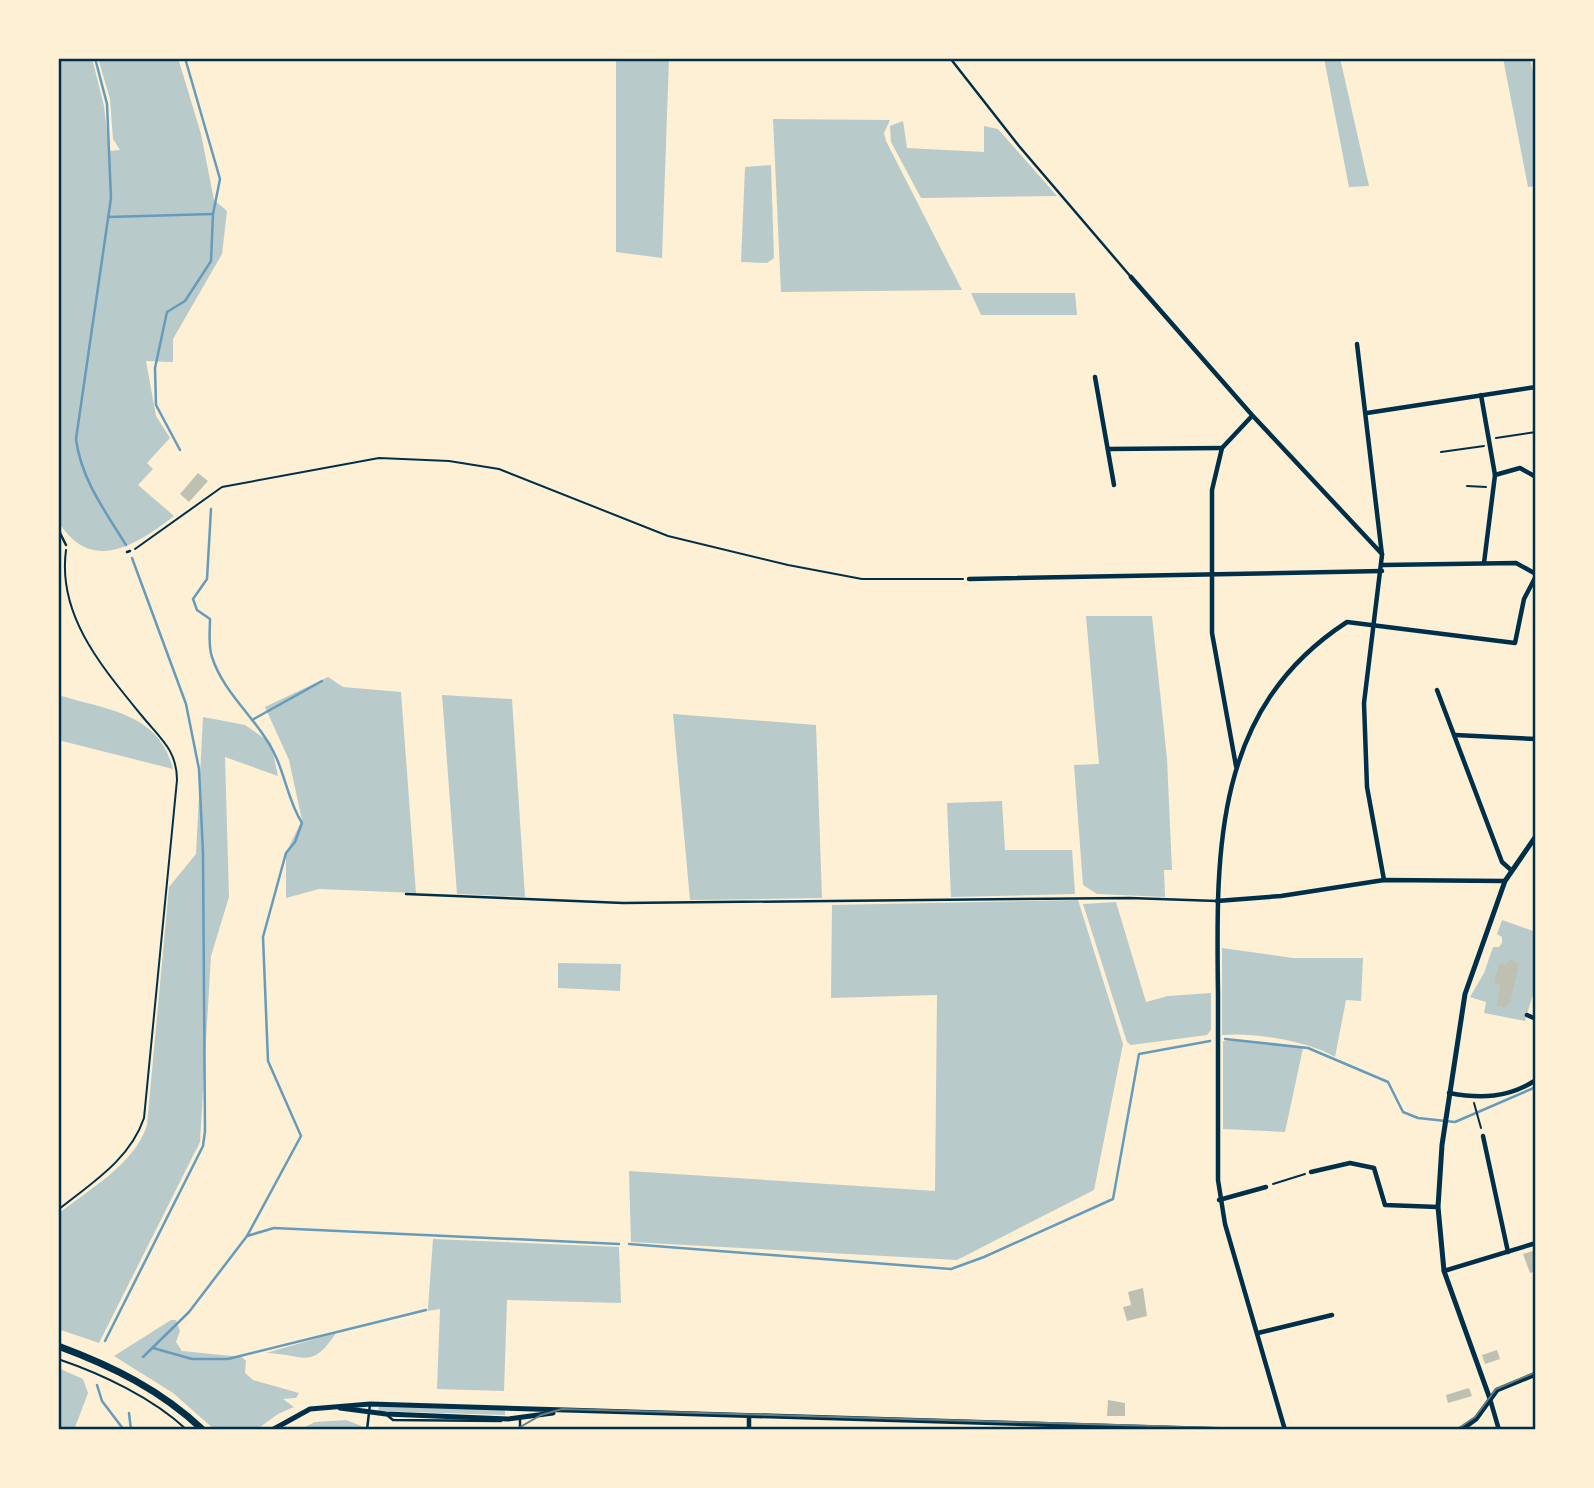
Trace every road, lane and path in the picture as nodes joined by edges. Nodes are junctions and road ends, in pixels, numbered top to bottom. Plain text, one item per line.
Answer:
1 (950, 58) edge
2 (1131, 277) joint
3 (1357, 344) dead end
4 (1095, 377) dead end
5 (1536, 387) edge
6 (1481, 395) junction
7 (1367, 413) junction
8 (1252, 415) junction
9 (1536, 432) edge
10 (1488, 439) junction
11 (1489, 446) junction
12 (1222, 448) junction
13 (1108, 449) junction
14 (1441, 452) dead end
15 (1496, 475) junction
16 (1536, 477) edge
17 (1114, 485) dead end
18 (1467, 486) dead end
19 (1494, 487) junction
20 (58, 529) edge
21 (66, 545) joint
22 (129, 551) dead end
23 (1382, 555) junction
24 (1484, 563) junction
25 (1383, 568) junction
26 (1211, 574) junction
27 (1536, 575) edge
28 (968, 579) joint
29 (1374, 626) junction
30 (1437, 691) dead end
31 (1455, 735) junction
32 (1536, 739) edge
33 (1236, 767) junction
34 (1536, 836) edge
35 (1510, 870) junction
36 (1384, 880) junction
37 (1505, 881) junction
38 (406, 894) dead end
39 (1217, 901) junction
40 (1527, 1014) dead end
41 (1536, 1019) edge
42 (1536, 1080) edge
43 (1448, 1093) junction
44 (1476, 1110) dead end
45 (1483, 1136) joint
46 (1311, 1172) joint
47 (1266, 1187) joint
48 (1219, 1200) junction
49 (1438, 1207) junction
50 (58, 1210) edge
51 (1536, 1243) edge
52 (1507, 1252) junction
53 (1444, 1271) junction
54 (1332, 1315) dead end
55 (1258, 1333) junction
56 (58, 1346) edge
57 (58, 1359) edge
58 (1536, 1374) edge
59 (1490, 1399) junction
60 (370, 1404) junction
61 (320, 1408) junction
62 (368, 1411) junction
63 (562, 1412) junction
64 (520, 1417) junction
65 (749, 1417) junction
66 (283, 1424) junction
67 (187, 1430) edge
68 (203, 1430) edge
69 (272, 1430) edge
70 (278, 1430) edge
71 (367, 1430) edge
72 (520, 1430) edge
73 (749, 1430) edge
74 (904, 1430) edge
75 (911, 1430) edge
76 (1230, 1430) edge
77 (1285, 1430) edge
78 (1461, 1430) edge
79 (1499, 1430) edge

1 - 2 lane
2 - 8 street
3 - 7 street
4 - 13 street
5 - 6 street
6 - 7 street
6 - 10 street
7 - 23 street
8 - 12 street
8 - 23 street
9 - 10 path
10 - 11 street
11 - 14 path
11 - 15 street
12 - 13 street
12 - 26 street
13 - 17 street
15 - 16 street
15 - 19 street
18 - 19 path
19 - 24 street
20 - 21 lane
21 - 50 path
22 - 28 path
23 - 25 street
24 - 25 street
24 - 27 street
25 - 26 street
25 - 29 street
26 - 28 street
26 - 33 street
27 - 29 street
29 - 33 street
29 - 36 street
30 - 31 street
31 - 32 street
31 - 35 street
33 - 39 street
34 - 35 street
35 - 37 street
36 - 37 street
36 - 39 street
37 - 43 street
38 - 39 lane
39 - 48 street
40 - 41 street
42 - 43 street
43 - 49 street
44 - 45 path
45 - 52 street
46 - 47 path
46 - 49 street
47 - 48 street
48 - 55 street
49 - 53 street
51 - 52 street
52 - 53 street
53 - 59 street
54 - 55 street
55 - 77 street
56 - 68 main road
57 - 67 path
58 - 59 street
59 - 78 street
59 - 79 street
60 - 61 street
60 - 62 lane
60 - 63 street
61 - 62 street
61 - 66 street
62 - 64 street
62 - 71 lane
63 - 64 street
63 - 65 street
64 - 72 lane
65 - 73 street
65 - 76 street
66 - 69 street
66 - 70 street
74 - 75 path

